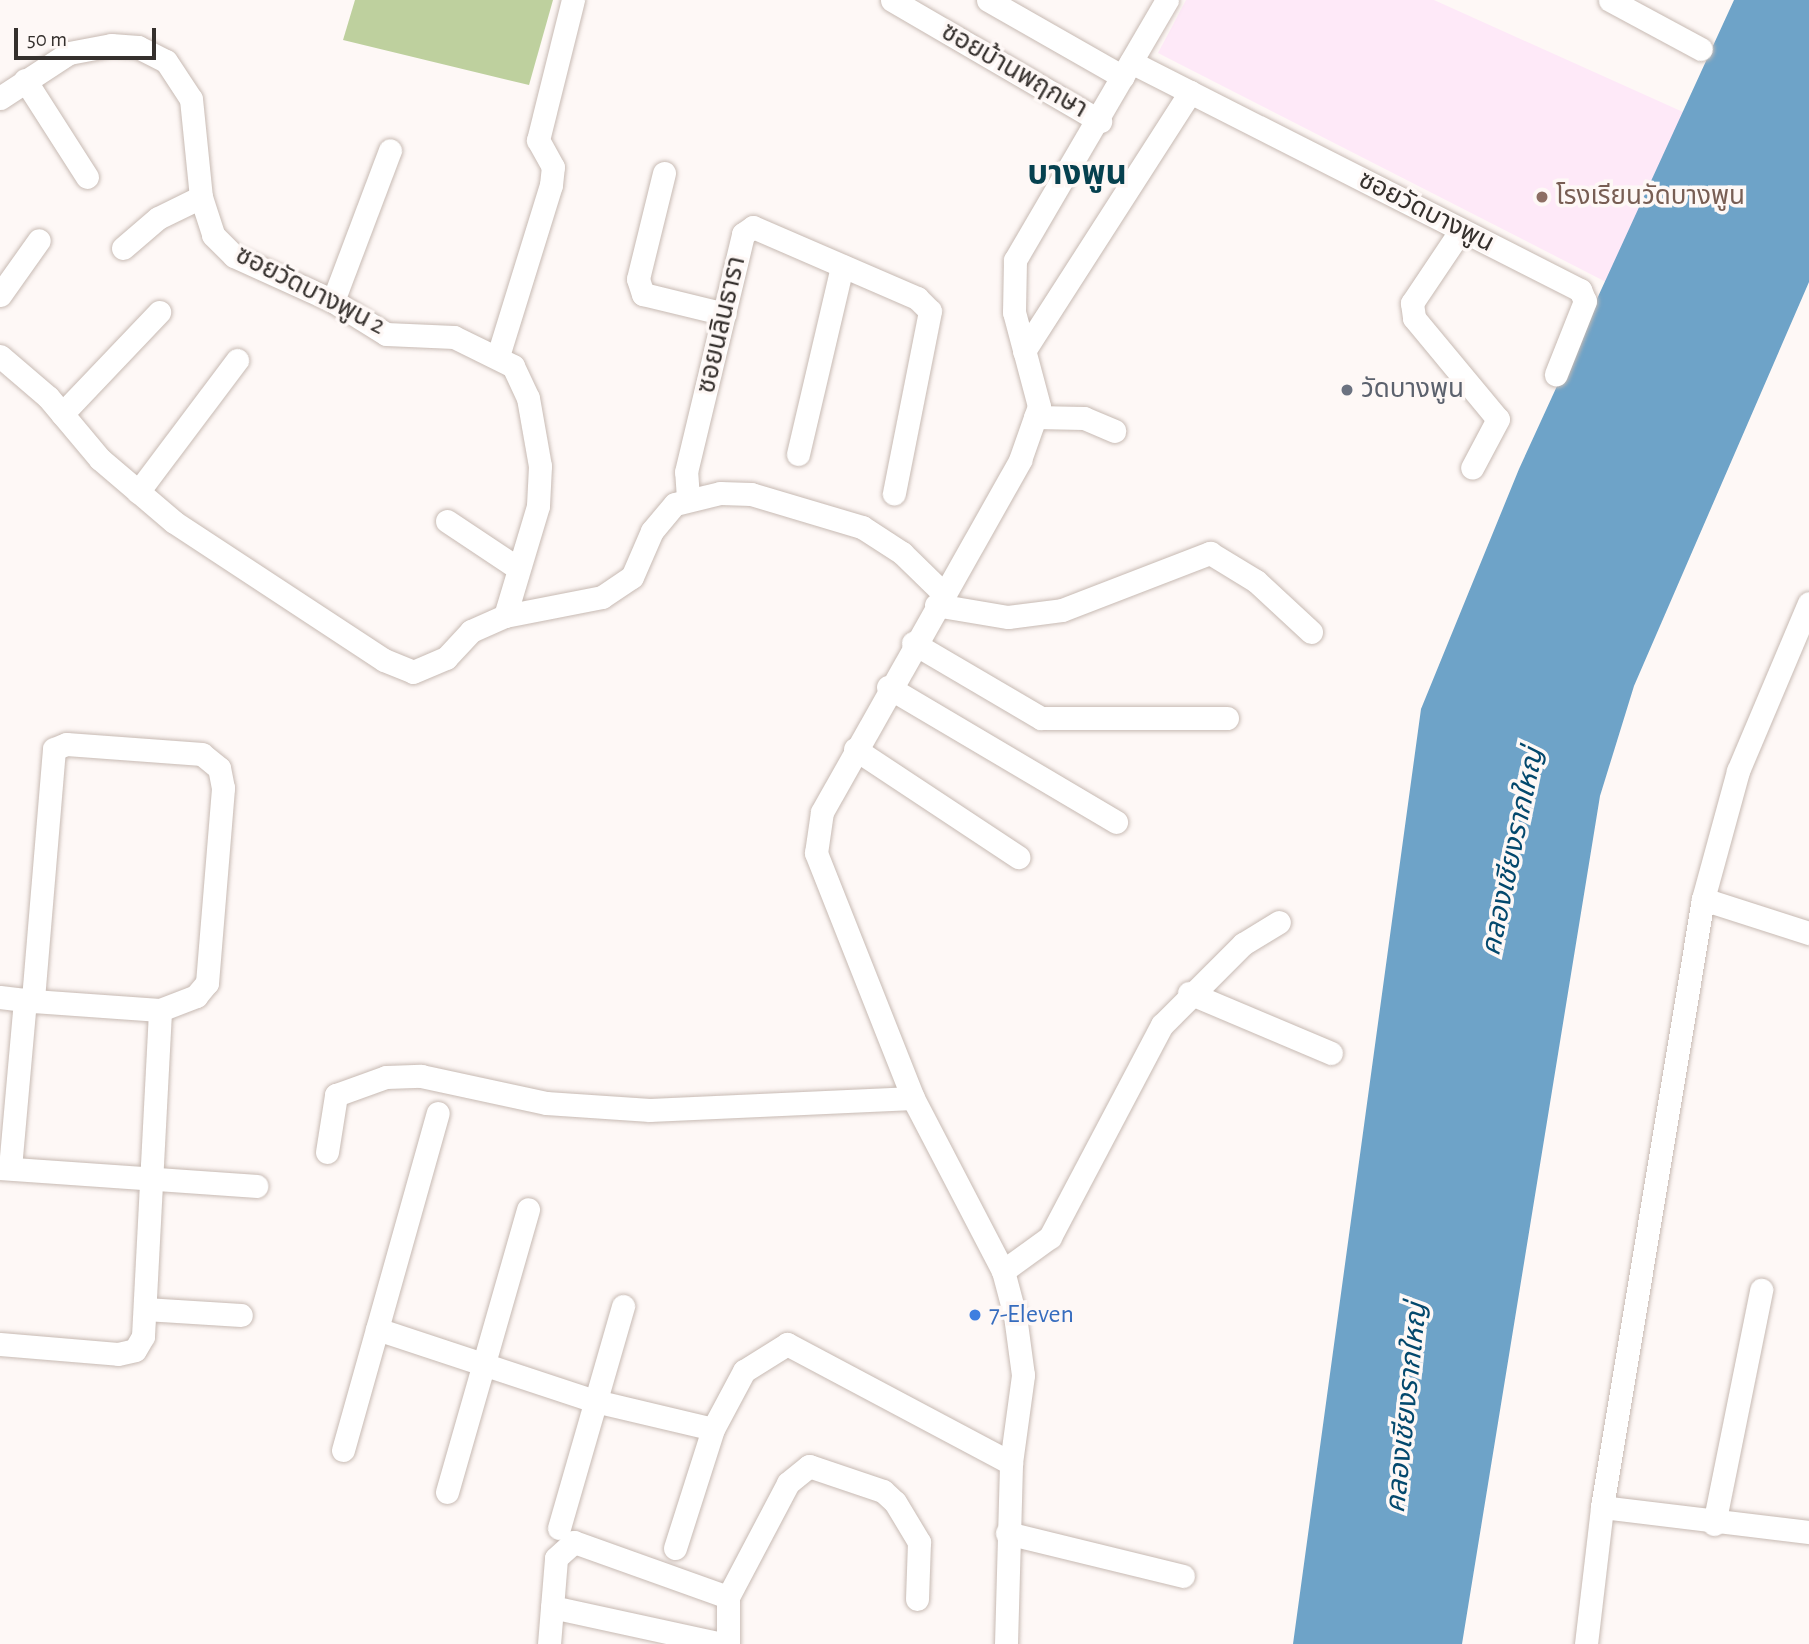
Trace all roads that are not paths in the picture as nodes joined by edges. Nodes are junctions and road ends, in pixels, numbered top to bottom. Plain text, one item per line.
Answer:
1 (573, 0) edge
2 (892, 0) edge
3 (988, 0) edge
4 (1167, 0) edge
5 (1610, 0) edge
6 (1701, 49) dead end
7 (1127, 70) junction
8 (27, 84) junction
9 (1190, 92) junction
10 (0, 98) edge
11 (1100, 121) junction
12 (390, 150) dead end
13 (664, 173) dead end
14 (87, 177) dead end
15 (194, 200) junction
16 (1461, 230) junction
17 (38, 240) dead end
18 (123, 248) dead end
19 (842, 266) junction
20 (0, 295) edge
21 (333, 301) junction
22 (159, 312) dead end
23 (725, 314) junction
24 (1024, 351) junction
25 (0, 356) edge
26 (499, 356) junction
27 (237, 360) dead end
28 (1556, 374) dead end
29 (62, 414) junction
30 (1035, 417) junction
31 (1114, 431) dead end
32 (798, 454) dead end
33 (1472, 468) dead end
34 (138, 492) junction
35 (894, 493) dead end
36 (688, 498) junction
37 (447, 521) dead end
38 (516, 567) junction
39 (939, 599) junction
40 (1809, 603) edge
41 (505, 616) junction
42 (1311, 632) dead end
43 (913, 643) junction
44 (888, 687) junction
45 (1227, 718) dead end
46 (855, 749) junction
47 (1116, 822) dead end
48 (1018, 857) dead end
49 (1703, 899) junction
50 (1279, 922) dead end
51 (1809, 933) edge
52 (1189, 993) junction
53 (0, 997) edge
54 (29, 1000) junction
55 (160, 1010) junction
56 (1331, 1052) dead end
57 (913, 1098) junction
58 (438, 1113) dead end
59 (327, 1152) dead end
60 (5, 1168) edge
61 (150, 1180) junction
62 (256, 1186) dead end
63 (528, 1209) dead end
64 (1003, 1271) junction
65 (1761, 1290) dead end
66 (623, 1306) dead end
67 (145, 1309) junction
68 (241, 1315) dead end
69 (377, 1329) junction
70 (0, 1344) edge
71 (484, 1363) junction
72 (595, 1401) junction
73 (713, 1429) junction
74 (343, 1450) dead end
75 (1012, 1463) junction
76 (447, 1492) dead end
77 (1602, 1507) junction
78 (1714, 1524) junction
79 (559, 1528) dead end
80 (1809, 1532) edge
81 (1007, 1533) junction
82 (675, 1548) dead end
83 (1182, 1576) dead end
84 (728, 1597) junction
85 (917, 1599) dead end
86 (552, 1607) junction
87 (549, 1644) edge
88 (721, 1644) edge
89 (728, 1644) edge
90 (1006, 1644) edge
91 (1586, 1644) edge

1 - 26 street
2 - 11 street, ซอยบ้านพฤกษา
3 - 7 street, ซอยวัดบางพูน
4 - 7 street
5 - 6 street
7 - 9 street, ซอยวัดบางพูน
7 - 11 street
8 - 10 street, ซอยวัดบางพูน 2
8 - 14 street
8 - 15 street, ซอยวัดบางพูน 2
9 - 16 street, ซอยวัดบางพูน
9 - 24 street
11 - 24 street
12 - 21 street
13 - 23 street
15 - 18 street
15 - 21 street, ซอยวัดบางพูน 2
16 - 28 street, ซอยวัดบางพูน
16 - 33 street
17 - 20 street
19 - 23 street, ซอยนลินธารา
19 - 32 street
19 - 35 street, ซอยนลินธารา
21 - 26 street, ซอยวัดบางพูน 2
22 - 29 street
23 - 36 street, ซอยนลินธารา
24 - 30 street
25 - 29 street
26 - 38 street, ซอยวัดบางพูน 2
27 - 34 street
29 - 34 street
30 - 31 street
30 - 39 street
34 - 41 street
36 - 39 street
36 - 41 street
37 - 38 street
38 - 41 street, ซอยวัดบางพูน 2
39 - 42 street
39 - 43 street
40 - 49 street
43 - 44 street
43 - 45 street
44 - 46 street
44 - 47 street
46 - 48 street
46 - 57 street
49 - 51 street
49 - 77 street
50 - 52 street
52 - 56 street
52 - 64 street
53 - 54 street
54 - 55 street
54 - 55 street
54 - 60 street
55 - 61 street
57 - 59 street
57 - 64 street
58 - 69 street
60 - 61 street
61 - 62 street
61 - 67 street
63 - 71 street
64 - 75 street
65 - 78 street
66 - 72 street
67 - 68 street
67 - 70 street
69 - 71 street
69 - 74 street
71 - 72 street
71 - 76 street
72 - 73 street
72 - 79 street
73 - 75 street
73 - 82 street
75 - 81 street
77 - 78 street
77 - 91 street
78 - 80 street
81 - 83 street
81 - 90 street
84 - 85 street
84 - 86 street
84 - 89 street
86 - 87 street
86 - 88 street

